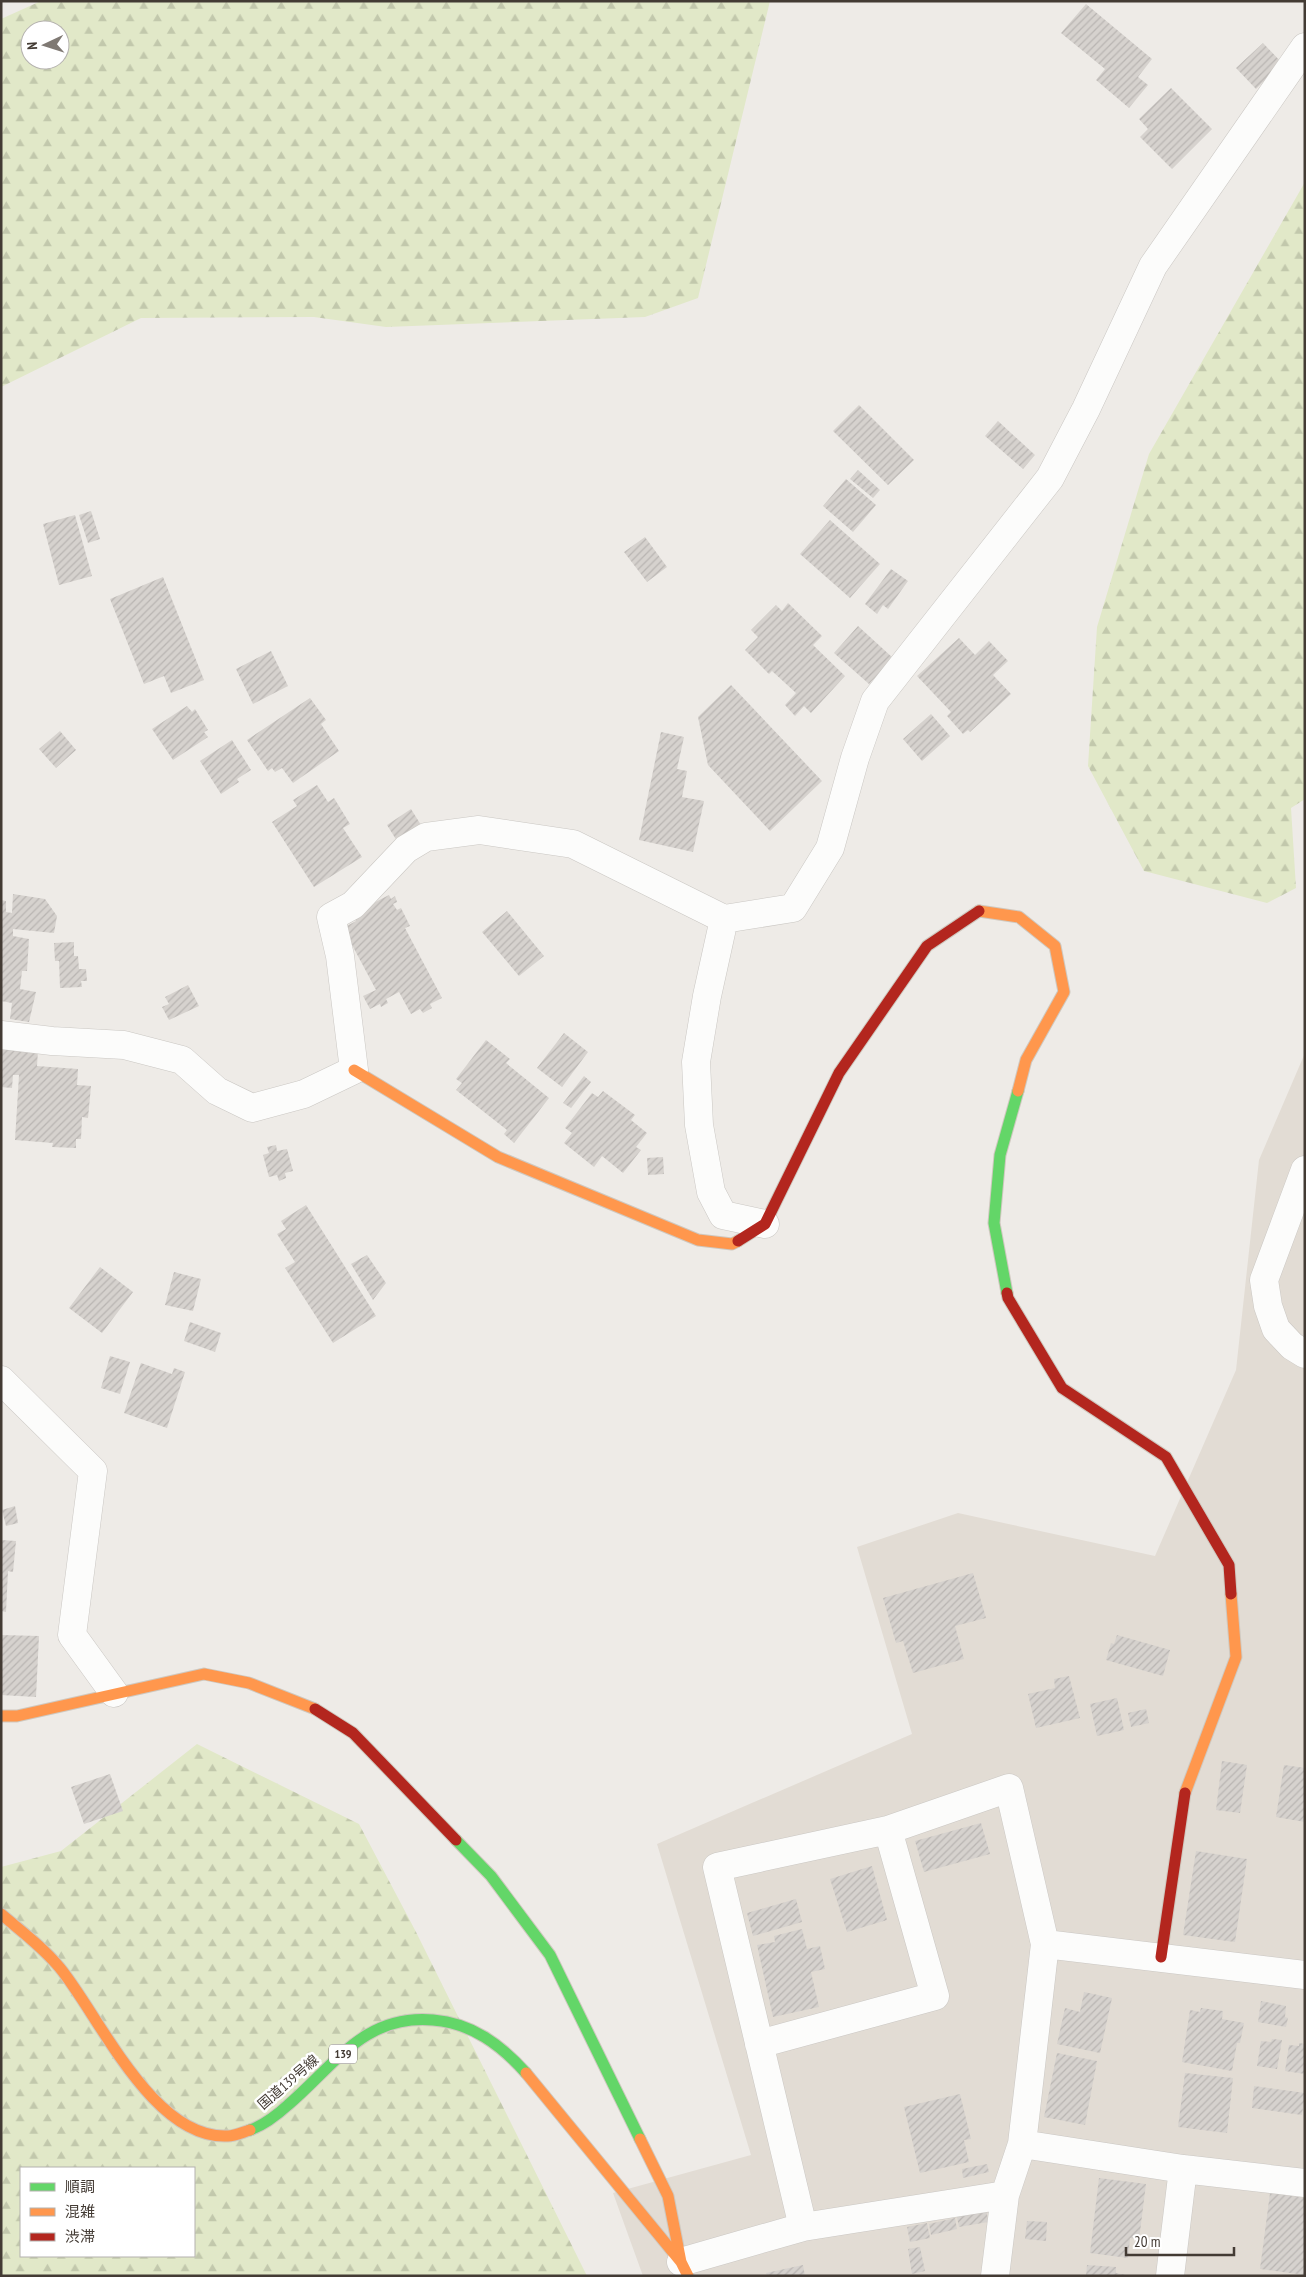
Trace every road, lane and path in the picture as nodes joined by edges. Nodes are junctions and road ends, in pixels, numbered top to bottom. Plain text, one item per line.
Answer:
1 (1305, 47) edge
2 (724, 919) junction
3 (1, 1035) edge
4 (354, 1070) junction
5 (1305, 1170) edge
6 (765, 1224) junction
7 (1305, 1354) edge
8 (1, 1380) edge
9 (114, 1692) junction
10 (1, 1716) edge
11 (888, 1830) junction
12 (1, 1914) edge
13 (1045, 1944) junction
14 (1161, 1958) junction
15 (1305, 1975) edge
16 (759, 2044) junction
17 (1022, 2144) junction
18 (1183, 2170) junction
19 (1305, 2183) edge
20 (1005, 2195) junction
21 (803, 2227) junction
22 (685, 2269) edge
23 (995, 2276) edge
24 (1170, 2276) edge

1 - 2 street
2 - 4 street
2 - 6 street
3 - 4 street
4 - 6 main road
5 - 7 street
6 - 14 main road
8 - 9 street
9 - 10 main road
9 - 22 main road
11 - 13 street
11 - 16 street
11 - 16 street
12 - 22 main road, 国道139号線 / 139
13 - 14 street
13 - 17 street
14 - 15 street
16 - 21 street
17 - 18 street
17 - 20 street
18 - 19 street
18 - 24 street
20 - 21 street
20 - 23 street
21 - 22 street

